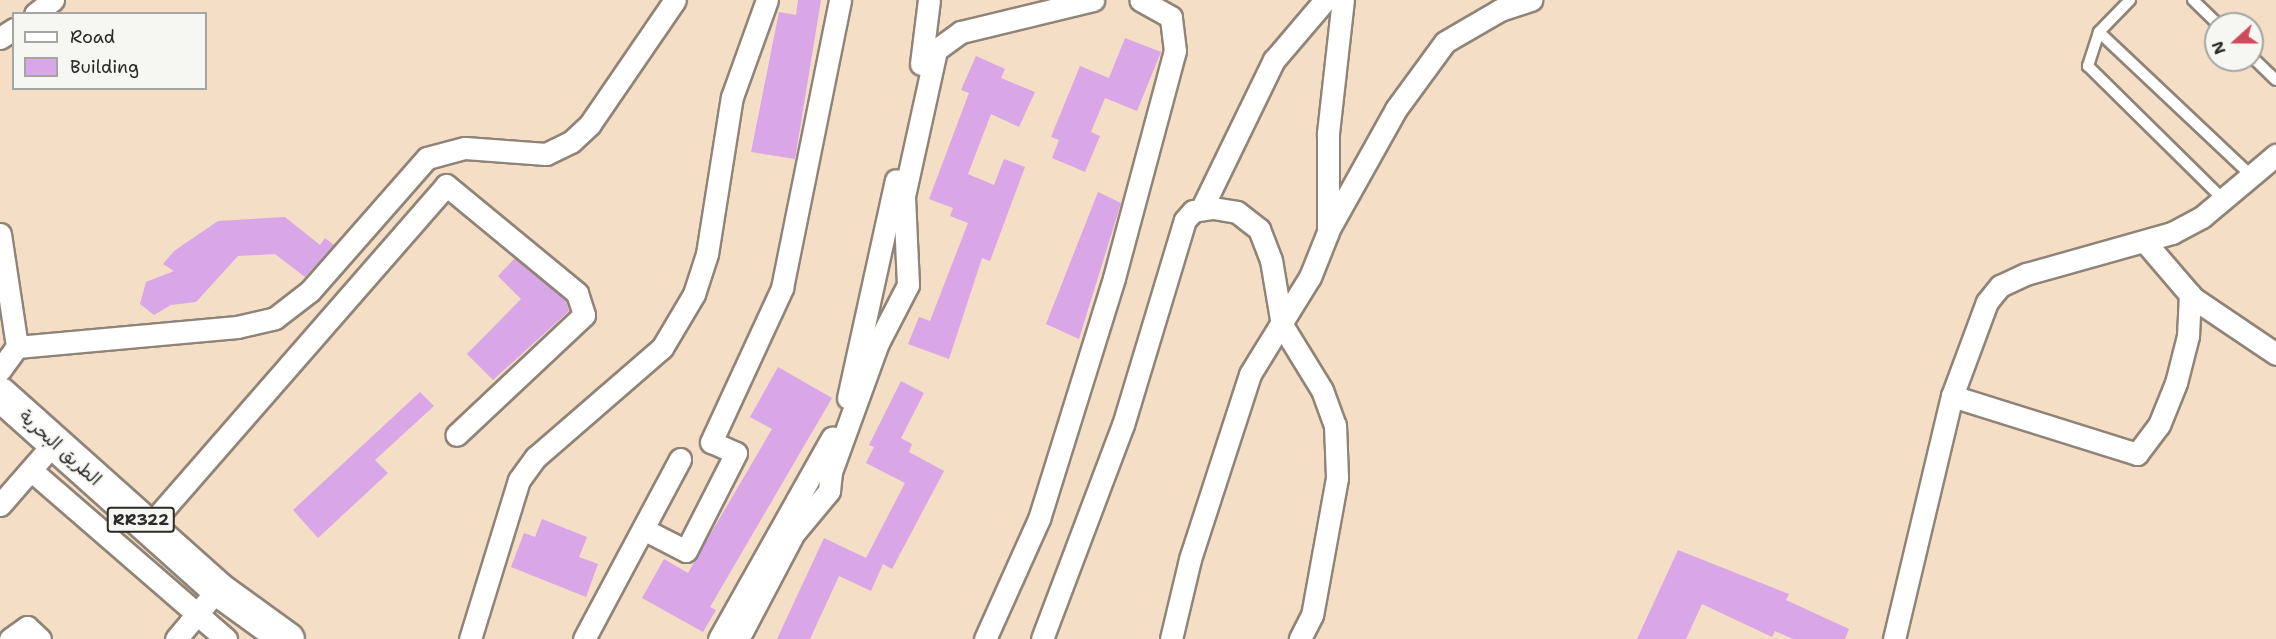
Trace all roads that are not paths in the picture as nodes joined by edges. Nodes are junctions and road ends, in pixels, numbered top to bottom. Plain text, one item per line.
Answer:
1 (53, 0) edge
2 (675, 0) edge
3 (767, 0) edge
4 (840, 0) edge
5 (929, 0) edge
6 (1094, 0) edge
7 (1140, 0) edge
8 (1325, 0) edge
9 (1343, 0) edge
10 (1531, 0) edge
11 (2130, 0) edge
12 (2193, 0) edge
13 (37, 12) edge
14 (2206, 12) edge
15 (2099, 32) junction
16 (2264, 68) edge
17 (2276, 80) edge
18 (2276, 155) edge
19 (2252, 176) junction
20 (2224, 200) junction
21 (1202, 208) junction
22 (1328, 232) junction
23 (0, 234) edge
24 (2145, 242) junction
25 (2190, 294) junction
26 (1282, 326) junction
27 (17, 347) junction
28 (2276, 354) edge
29 (0, 370) edge
30 (0, 394) edge
31 (1952, 396) junction
32 (456, 435) dead end
33 (55, 442) junction
34 (680, 459) dead end
35 (32, 471) junction
36 (0, 505) edge
37 (148, 526) junction
38 (643, 529) junction
39 (218, 589) junction
40 (197, 615) junction
41 (182, 637) edge
42 (10, 639) edge
43 (40, 639) edge
44 (226, 639) edge
45 (286, 639) edge
46 (470, 639) edge
47 (584, 639) edge
48 (719, 639) edge
49 (738, 639) edge
50 (985, 639) edge
51 (1042, 639) edge
52 (1171, 639) edge
53 (1300, 639) edge
54 (1894, 639) edge

1 - 13 street
2 - 27 street
3 - 46 street
4 - 38 street
5 - 48 street
6 - 49 street
7 - 50 street
8 - 21 street
9 - 22 street
10 - 22 street
11 - 15 lane
12 - 14 lane
15 - 19 lane
15 - 20 lane
16 - 17 lane
18 - 19 street
19 - 20 street
20 - 24 street
21 - 26 street
21 - 51 street
22 - 26 street
23 - 27 street
24 - 25 street
24 - 31 street
25 - 28 street
25 - 31 street
26 - 52 street
26 - 53 street
27 - 29 street
30 - 33 main road, الطريق البحرية / RR322
31 - 54 street
32 - 37 street
33 - 35 street
33 - 37 main road, الطريق البحرية / RR322
34 - 38 street
35 - 36 street
35 - 40 street
37 - 39 main road, الطريق البحرية / RR322
38 - 47 street
39 - 40 street
39 - 45 main road, الطريق البحرية / RR322
40 - 41 street
40 - 44 street
42 - 43 street

